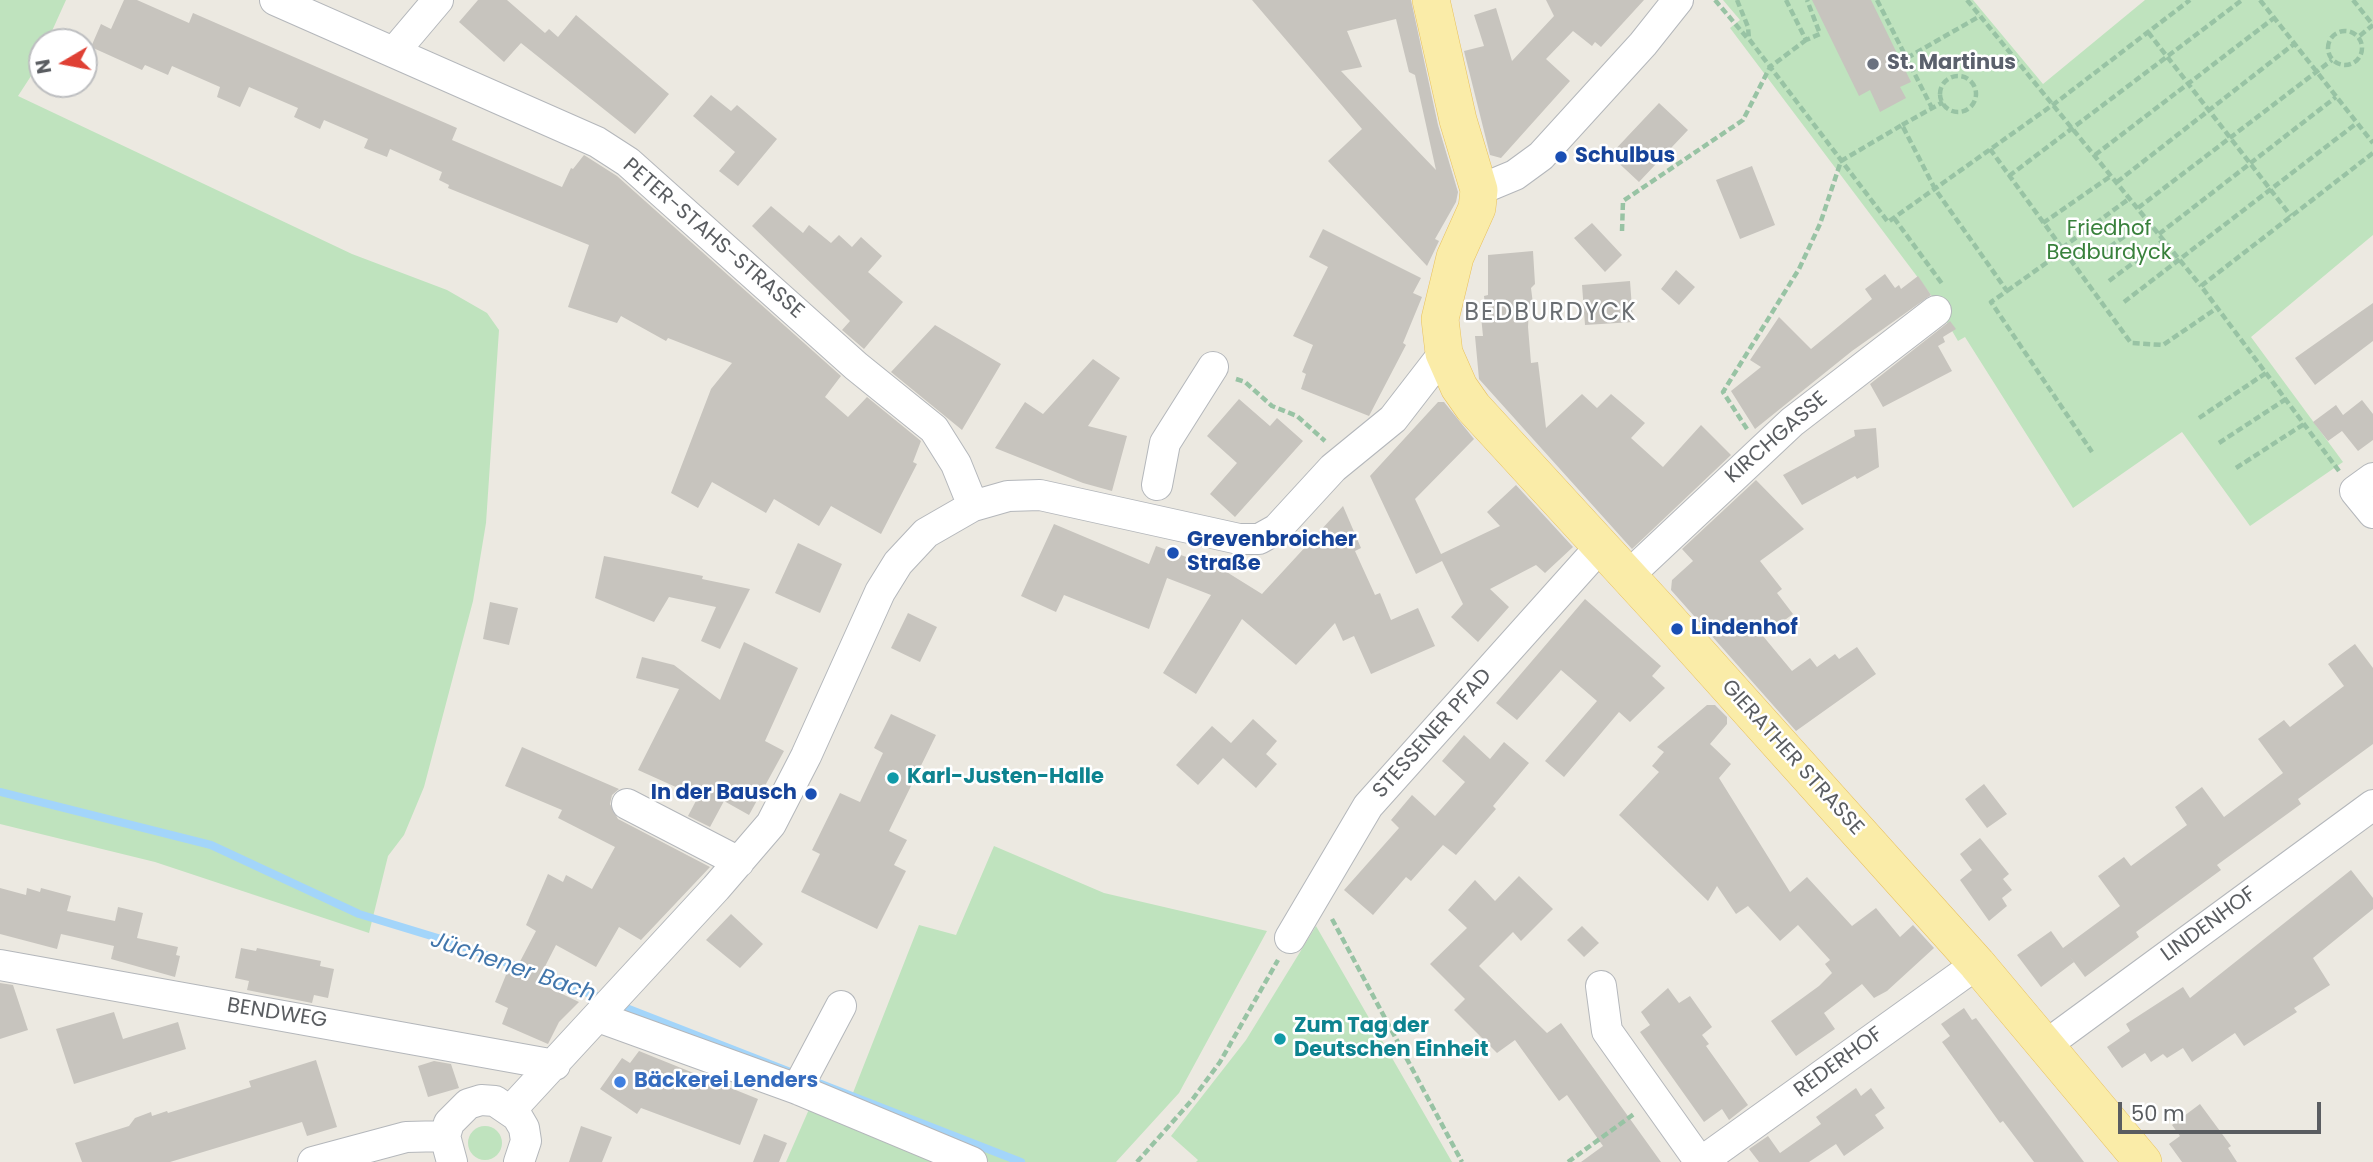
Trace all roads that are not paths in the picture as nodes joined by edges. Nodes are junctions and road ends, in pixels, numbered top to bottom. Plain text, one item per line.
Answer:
1 (275, 0) edge
2 (438, 0) edge
3 (1431, 0) edge
4 (1678, 0) edge
5 (394, 52) junction
6 (1479, 190) junction
7 (1936, 311) road end
8 (1444, 353) junction
9 (1213, 367) road end
10 (1157, 485) dead end
11 (973, 506) junction
12 (1600, 547) junction
13 (1628, 576) junction
14 (627, 804) dead end
15 (2373, 805) edge
16 (739, 862) junction
17 (1290, 938) road end
18 (1977, 964) junction
19 (0, 965) edge
20 (1601, 986) dead end
21 (841, 1006) dead end
22 (607, 1008) junction
23 (2046, 1045) junction
24 (555, 1065) junction
25 (804, 1079) junction
26 (512, 1110) junction
27 (448, 1149) edge
28 (313, 1162) edge
29 (519, 1162) edge
30 (972, 1162) edge
31 (1700, 1162) edge
32 (2143, 1162) edge

1 - 5 street, PETER-STAHS-STRASSE
2 - 5 street
3 - 6 main road
4 - 6 street
5 - 11 street, PETER-STAHS-STRASSE
6 - 8 main road
7 - 13 street, KIRCHGASSE
8 - 11 street
8 - 12 main road, GIERATHER STRASSE
9 - 10 street
11 - 16 street
12 - 13 main road, GIERATHER STRASSE
12 - 17 street, STESSENER PFAD
13 - 18 main road, GIERATHER STRASSE
14 - 16 street
15 - 23 street, LINDENHOF
16 - 22 street
18 - 23 main road, GIERATHER STRASSE
18 - 31 street, REDERHOF
19 - 24 street, BENDWEG
20 - 31 street, REDERHOF
21 - 25 street
22 - 24 street
22 - 25 street
23 - 32 main road, GIERATHER STRASSE
24 - 26 street
25 - 30 street
26 - 27 street
26 - 29 street
27 - 28 street

